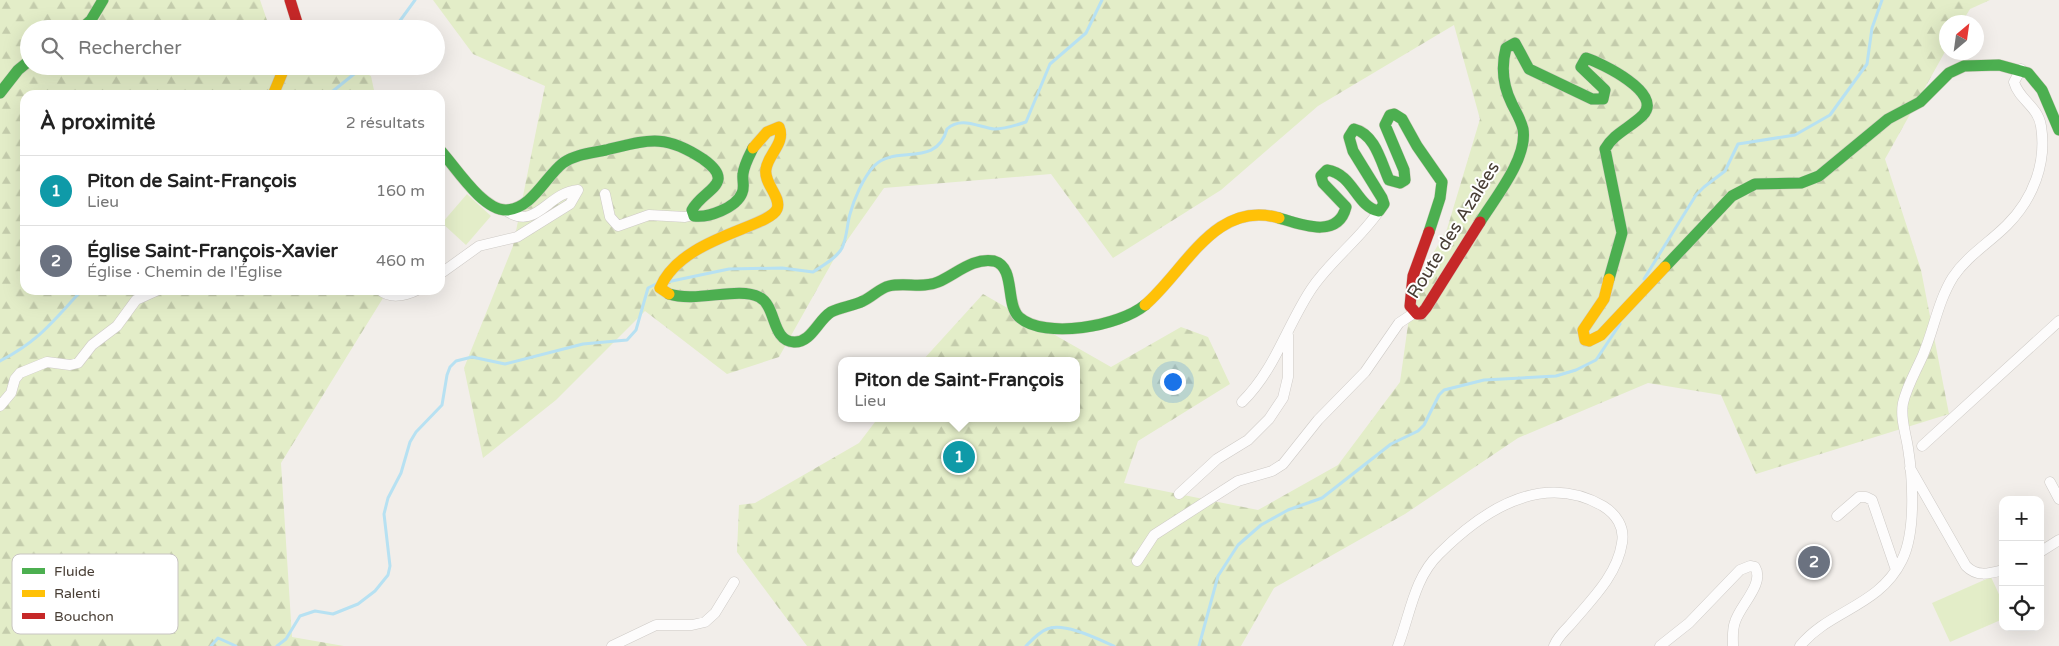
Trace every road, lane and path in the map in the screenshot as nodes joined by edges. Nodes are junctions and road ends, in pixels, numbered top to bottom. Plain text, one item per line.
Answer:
1 (104, 0) edge
2 (290, 0) edge
3 (91, 20) edge
4 (296, 20) edge
5 (20, 69) edge
6 (2021, 69) junction
7 (281, 75) edge
8 (275, 90) edge
9 (0, 93) edge
10 (2059, 130) edge
11 (445, 156) edge
12 (605, 194) dead end
13 (505, 210) junction
14 (1380, 211) junction
15 (693, 215) junction
16 (445, 270) edge
17 (147, 295) edge
18 (391, 295) edge
19 (404, 295) edge
20 (1414, 313) junction
21 (2059, 321) edge
22 (1289, 329) junction
23 (1242, 402) dead end
24 (0, 406) edge
25 (1922, 446) dead end
26 (1909, 467) junction
27 (2050, 482) dead end
28 (1179, 494) dead end
29 (2059, 499) edge
30 (1837, 516) dead end
31 (2059, 540) edge
32 (2044, 549) edge
33 (1137, 561) dead end
34 (1896, 570) junction
35 (1999, 571) edge
36 (734, 582) dead end
37 (612, 646) edge
38 (1398, 646) edge
39 (1554, 646) edge
40 (1660, 646) edge
41 (1733, 646) edge
42 (1800, 646) edge

1 - 3 main road
2 - 4 main road
5 - 9 main road
6 - 10 main road
6 - 20 main road, Route des Azalées
6 - 26 street
7 - 8 main road
11 - 13 main road
12 - 15 street
13 - 15 main road
13 - 16 street
14 - 15 main road
14 - 20 main road, Route des Azalées
14 - 22 street
17 - 24 street
18 - 19 street
20 - 33 street
21 - 25 street
22 - 23 street
22 - 28 street
26 - 34 street
26 - 35 street
27 - 29 street
30 - 34 street
31 - 32 street
34 - 42 street
36 - 37 street
38 - 39 street
40 - 41 street

